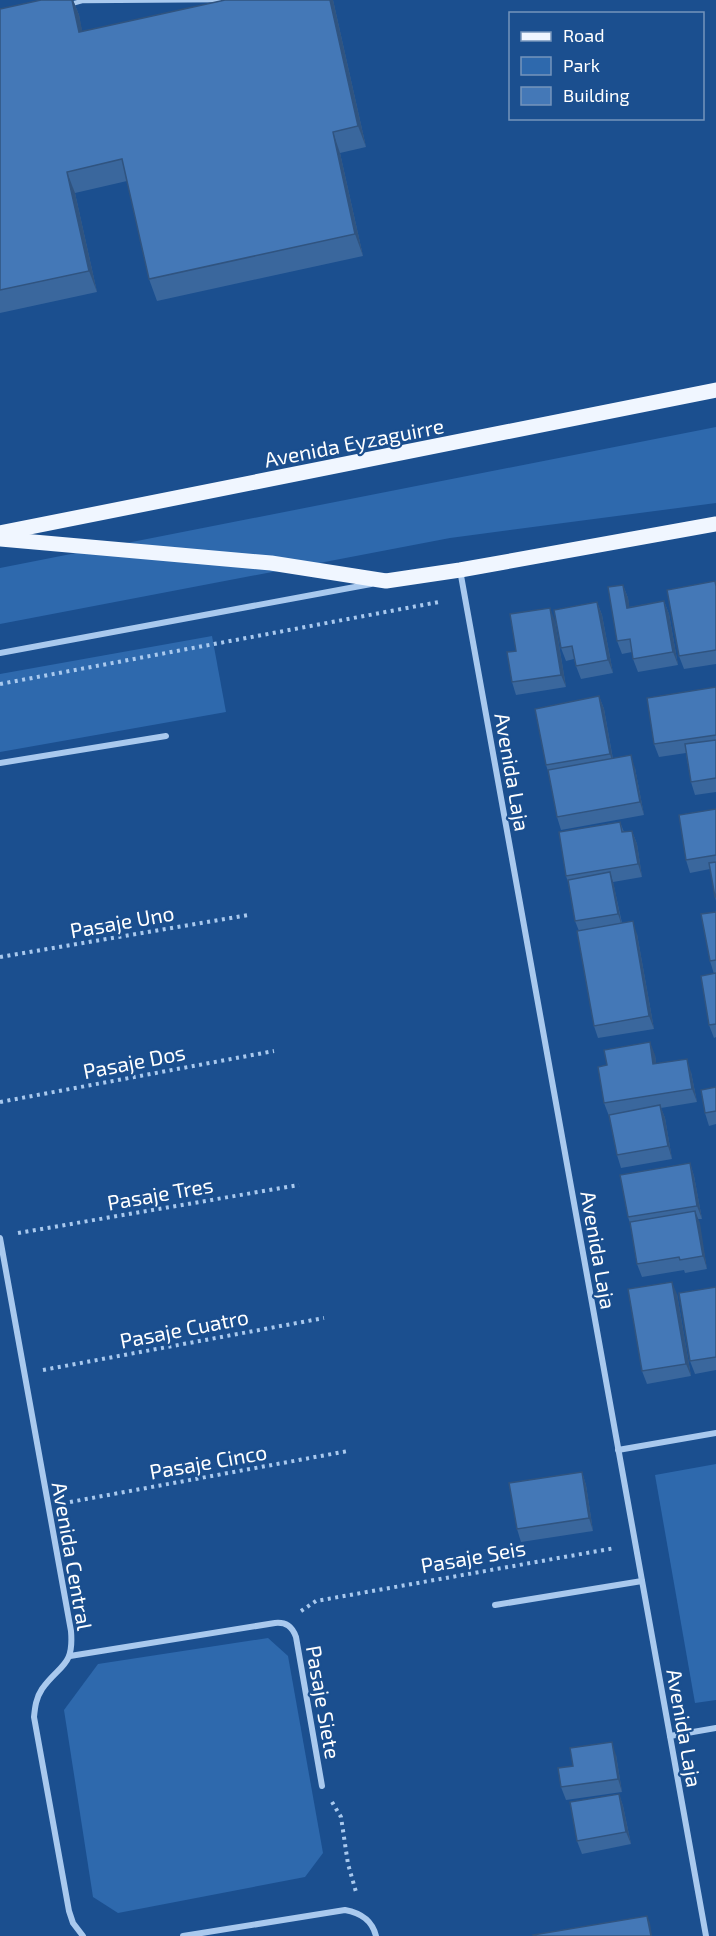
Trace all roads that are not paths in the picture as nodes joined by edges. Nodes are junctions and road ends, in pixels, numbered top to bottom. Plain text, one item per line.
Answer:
1 (224, 0) edge
2 (59, 6) edge
3 (716, 390) edge
4 (716, 524) edge
5 (0, 533) edge
6 (0, 539) edge
7 (460, 570) junction
8 (386, 581) junction
9 (0, 653) edge
10 (166, 736) dead end
11 (0, 763) edge
12 (0, 1238) edge
13 (716, 1433) edge
14 (618, 1450) junction
15 (642, 1581) junction
16 (495, 1605) dead end
17 (70, 1656) junction
18 (716, 1728) edge
19 (670, 1736) junction
20 (322, 1786) dead end
21 (83, 1936) edge
22 (183, 1936) edge
23 (376, 1936) edge
24 (706, 1936) edge

1 - 2 lane
3 - 5 main road, Avenida Eyzaguirre
4 - 7 main road
6 - 8 main road
7 - 8 main road
7 - 14 street, Avenida Laja
8 - 9 street
10 - 11 street
12 - 17 street, Avenida Central
13 - 14 street
14 - 15 street, Avenida Laja
15 - 16 street
15 - 19 street, Avenida Laja
17 - 20 street, Pasaje Siete
17 - 21 street, Avenida Central
18 - 19 street
19 - 24 street, Avenida Laja
22 - 23 street

